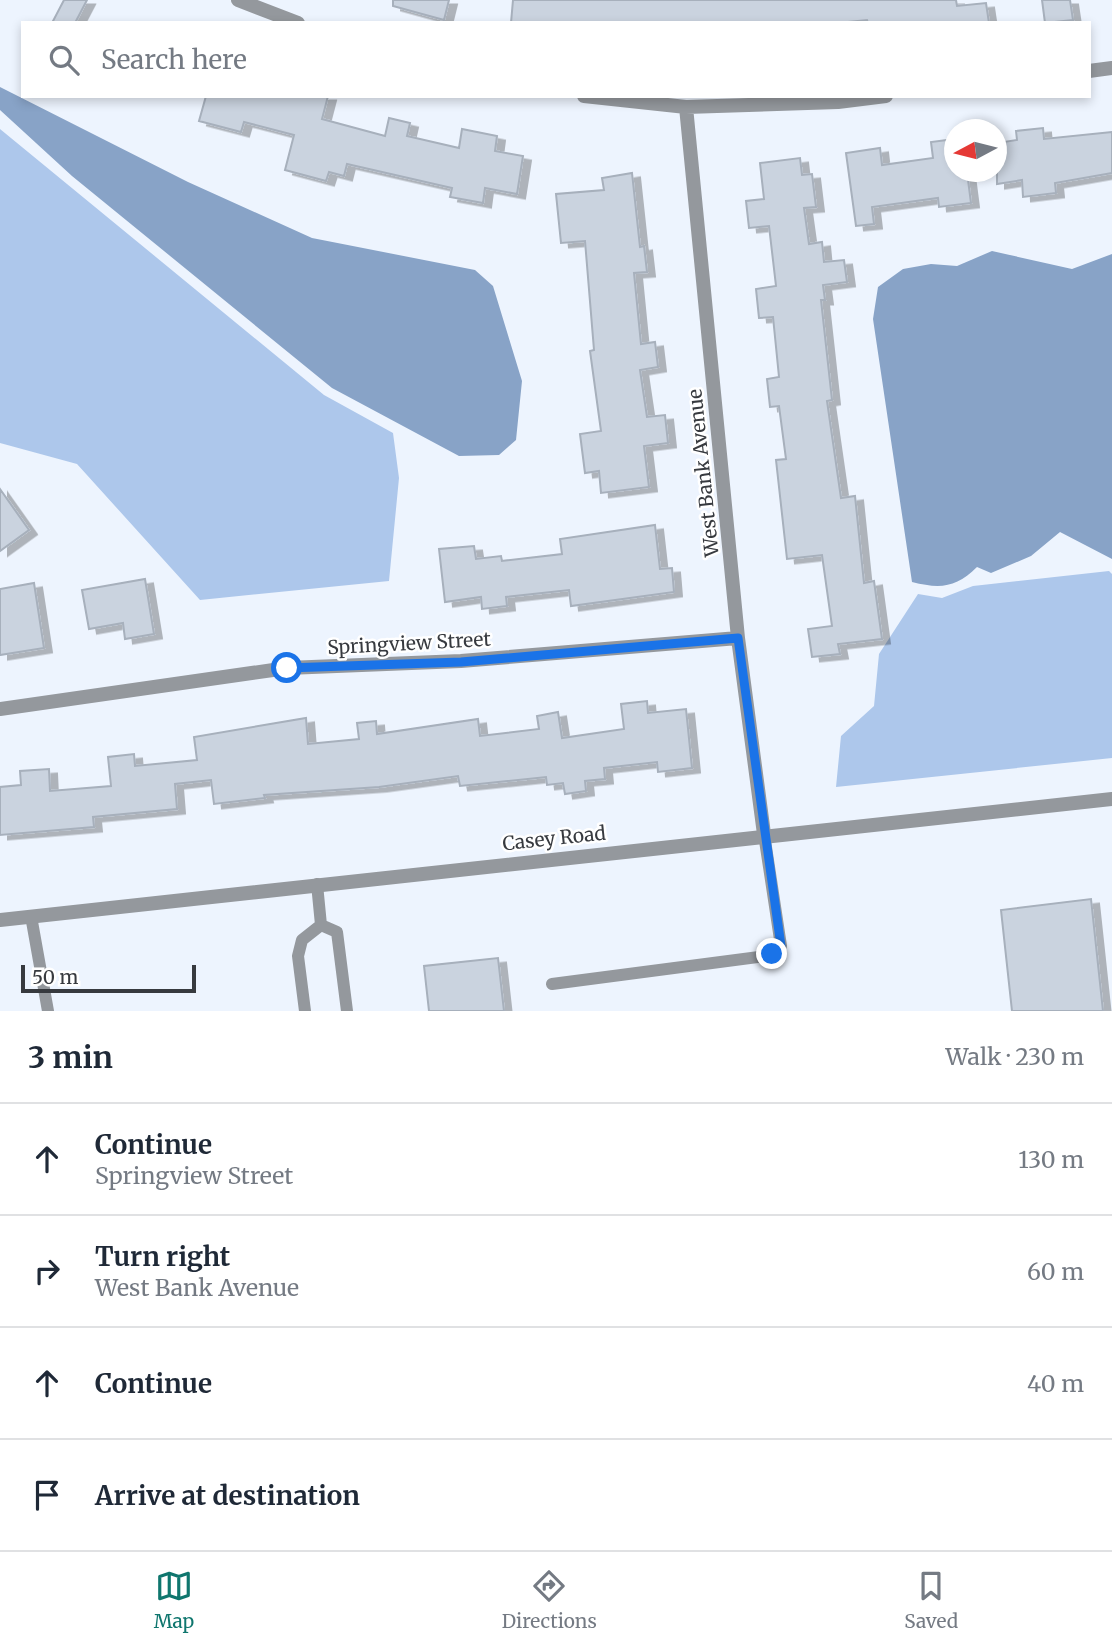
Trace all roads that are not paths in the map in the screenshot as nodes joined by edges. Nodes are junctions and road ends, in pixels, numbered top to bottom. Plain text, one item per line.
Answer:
1 (238, 0) edge
2 (293, 21) edge
3 (1112, 68) edge
4 (1091, 71) edge
5 (603, 98) edge
6 (870, 98) edge
7 (687, 107) junction
8 (738, 638) junction
9 (0, 709) edge
10 (1112, 799) edge
11 (764, 834) junction
12 (317, 884) junction
13 (32, 916) junction
14 (0, 920) edge
15 (321, 925) junction
16 (552, 984) dead end
17 (48, 1011) edge
18 (305, 1011) edge
19 (347, 1011) edge

1 - 2 street
3 - 4 street
5 - 7 street
6 - 7 street
7 - 8 street, West Bank Avenue
8 - 9 street, Springview Street
8 - 11 street, West Bank Avenue
10 - 11 street, Casey Road
11 - 12 street, Casey Road
11 - 16 lane
12 - 13 street, Casey Road
12 - 15 lane
13 - 14 street, Casey Road
13 - 17 lane
15 - 18 lane
15 - 19 lane

